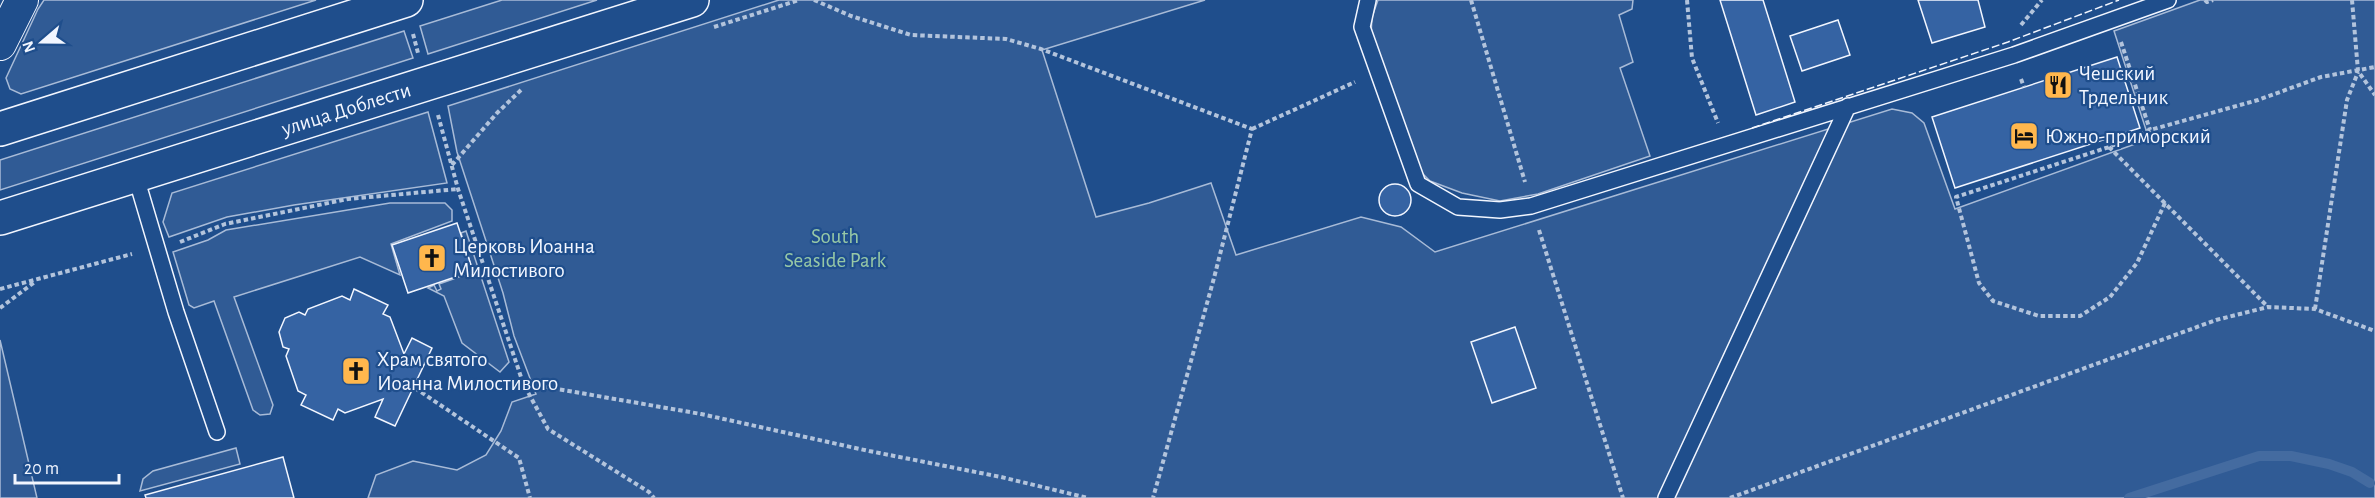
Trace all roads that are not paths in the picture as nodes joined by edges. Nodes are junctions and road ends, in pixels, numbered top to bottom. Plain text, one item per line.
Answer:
1 (22, 0) edge
2 (692, 0) edge
3 (1368, 0) edge
4 (2168, 0) edge
5 (408, 14) edge
6 (0, 44) edge
7 (1848, 106) junction
8 (0, 129) edge
9 (135, 174) junction
10 (0, 218) edge
11 (217, 432) dead end
12 (1666, 498) edge

1 - 6 street
2 - 9 main road, улица Доблести
3 - 7 lane
4 - 7 lane
5 - 8 main road
7 - 12 lane
9 - 10 main road, улица Доблести
9 - 11 lane

